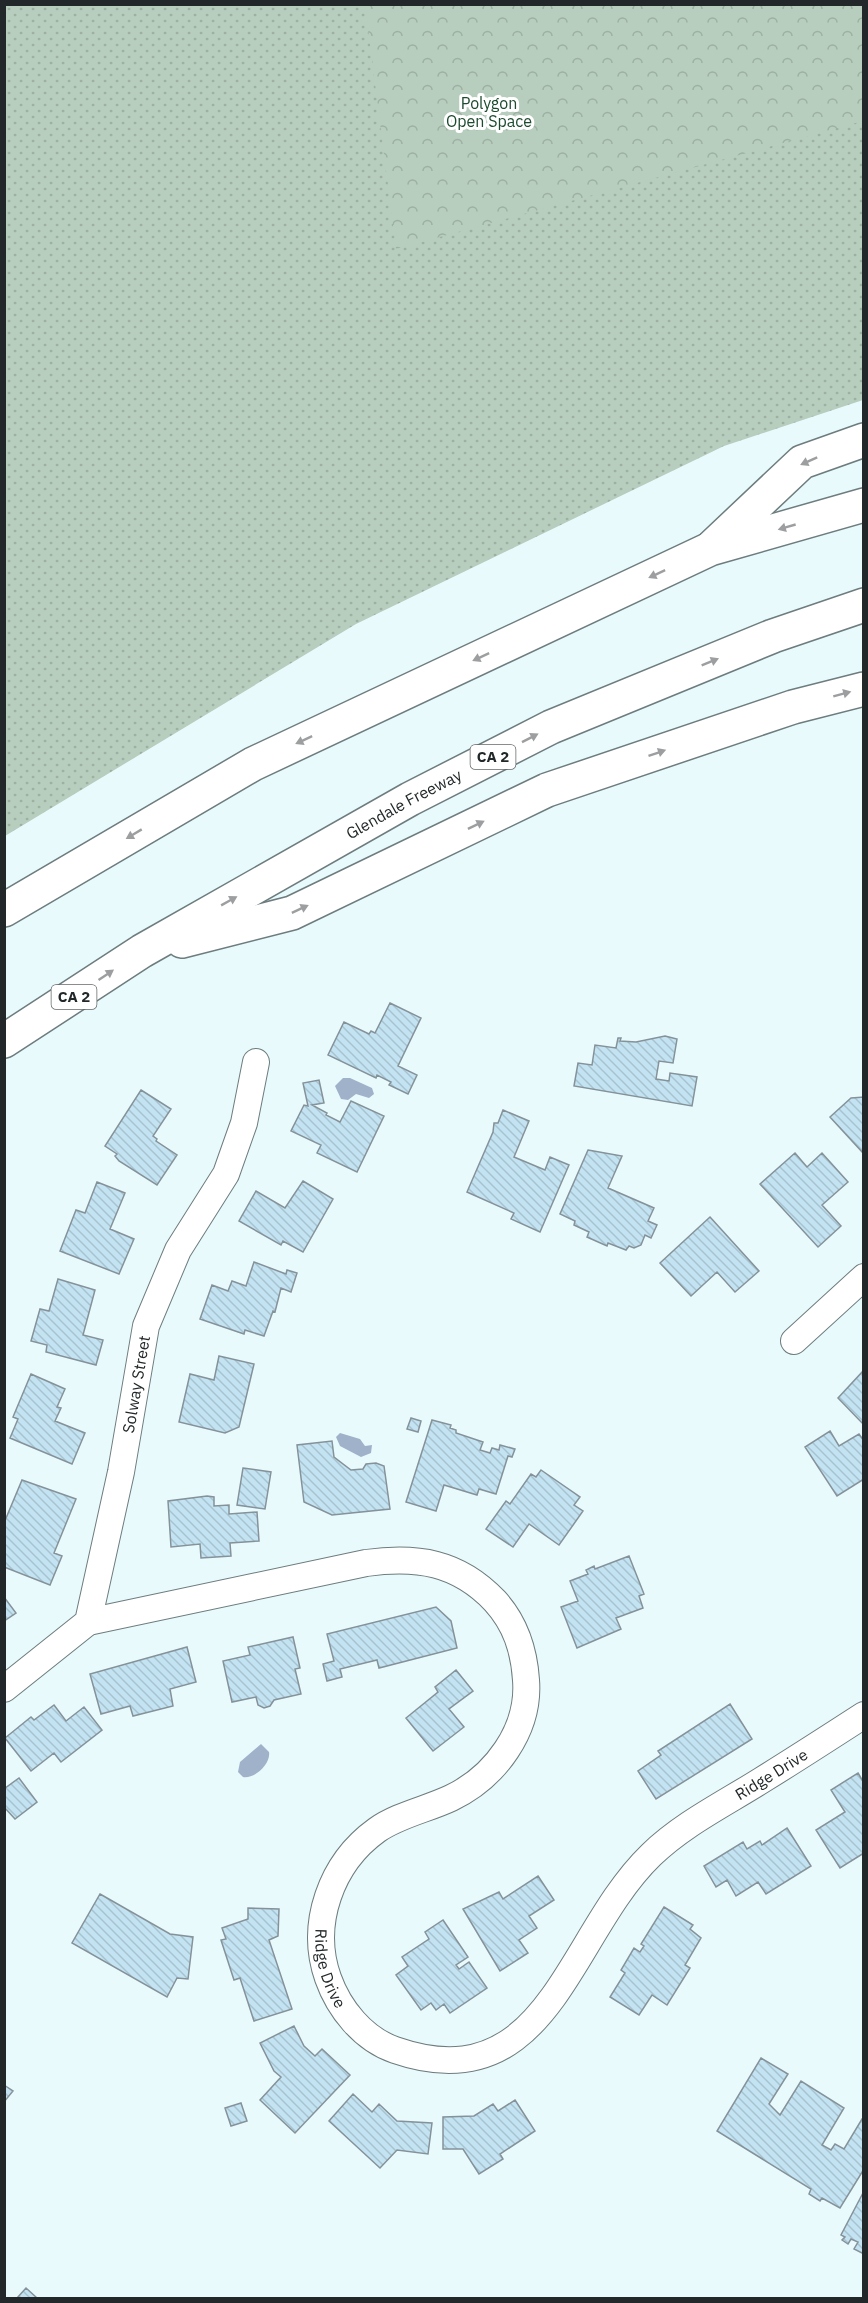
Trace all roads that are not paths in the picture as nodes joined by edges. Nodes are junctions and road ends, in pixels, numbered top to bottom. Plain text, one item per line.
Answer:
1 (864, 440) edge
2 (864, 505) edge
3 (710, 549) junction
4 (864, 604) edge
5 (864, 689) edge
6 (4, 910) edge
7 (142, 951) junction
8 (4, 1041) edge
9 (256, 1062) dead end
10 (864, 1277) edge
11 (794, 1341) dead end
12 (88, 1622) junction
13 (4, 1689) edge
14 (864, 1715) edge

1 -> 3 highway
2 -> 3 highway
3 -> 6 highway
7 -> 4 highway, Glendale Freeway / CA 2
7 -> 5 highway
8 -> 7 highway, Glendale Freeway / CA 2
9 - 12 street, Solway Street
10 - 11 street
12 - 13 street
12 - 14 street, Ridge Drive

